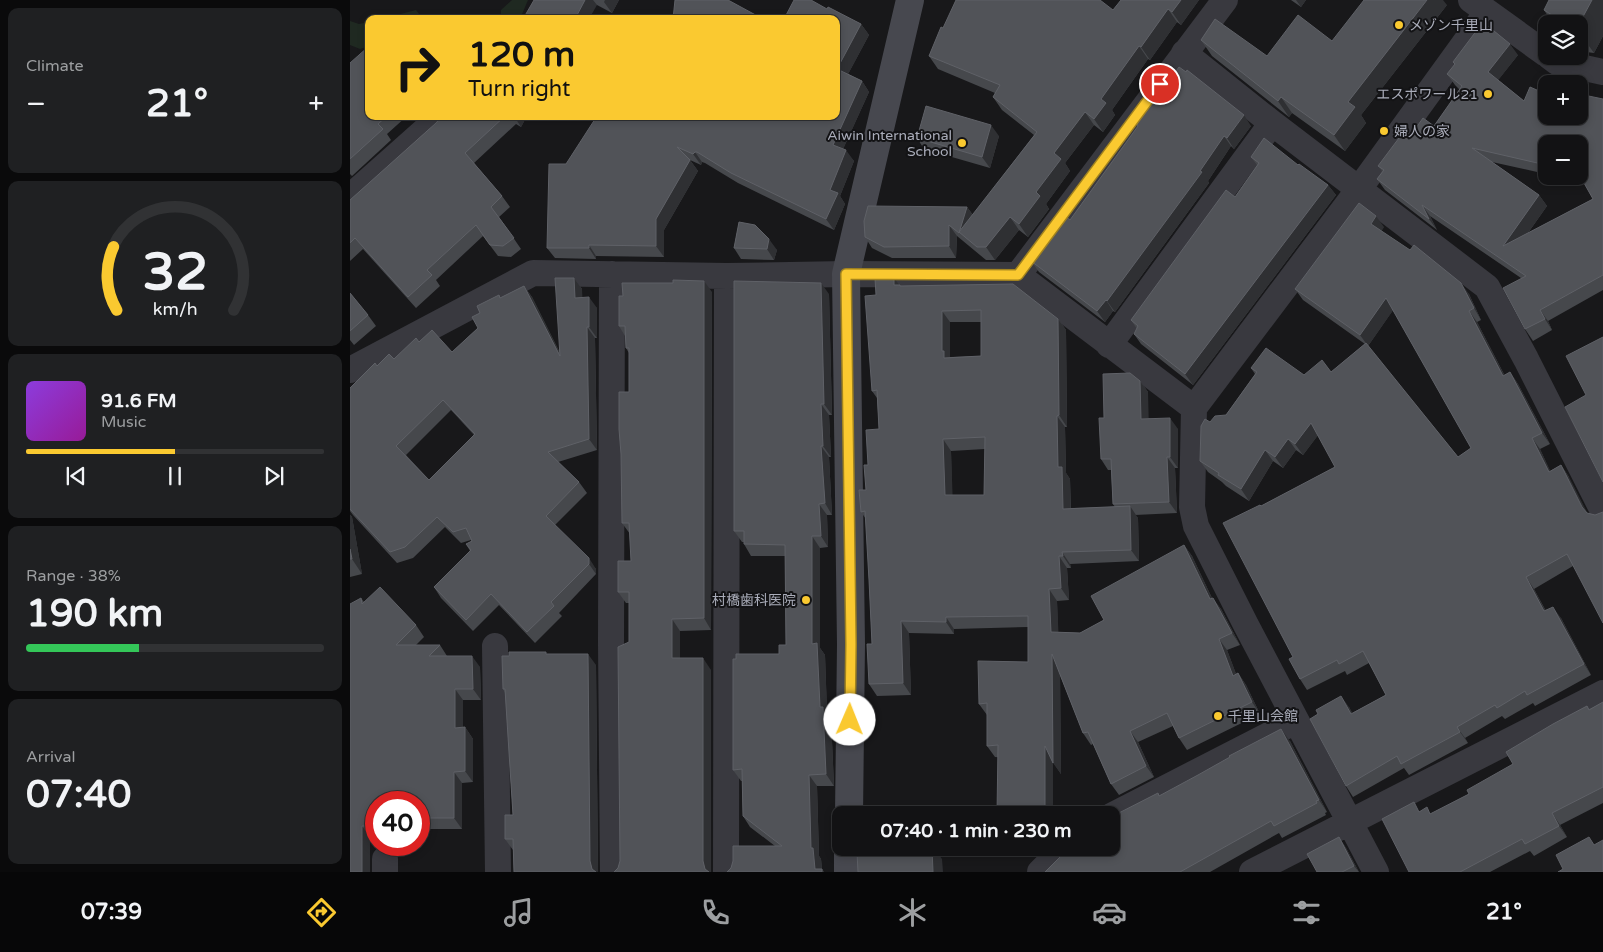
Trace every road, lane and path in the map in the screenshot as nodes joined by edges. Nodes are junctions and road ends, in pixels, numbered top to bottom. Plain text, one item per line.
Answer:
1 (910, 0) edge
2 (1224, 0) edge
3 (1479, 6) edge
4 (1538, 48) edge
5 (1184, 53) junction
6 (1570, 65) edge
7 (1603, 72) edge
8 (437, 120) edge
9 (1272, 123) junction
10 (1359, 189) junction
11 (350, 197) edge
12 (612, 274) junction
13 (846, 274) junction
14 (1018, 275) junction
15 (727, 276) junction
16 (1109, 345) junction
17 (350, 370) edge
18 (1194, 408) junction
19 (1603, 511) edge
20 (495, 646) dead end
21 (1603, 693) edge
22 (1296, 721) junction
23 (849, 806) edge
24 (1120, 811) edge
25 (1350, 822) junction
26 (848, 856) edge
27 (1056, 856) edge
28 (498, 872) edge
29 (613, 872) edge
30 (726, 872) edge
31 (848, 872) edge
32 (1040, 872) edge
33 (1252, 872) edge
34 (1376, 872) edge

1 - 13 street
2 - 5 street
3 - 4 street
3 - 10 street
5 - 9 street
5 - 14 street
6 - 7 street
8 - 11 street
9 - 10 street
9 - 16 street
10 - 18 street
10 - 19 street
12 - 15 street
12 - 17 street
12 - 29 street
13 - 14 street
13 - 15 street
13 - 23 street
14 - 16 street
15 - 30 street
16 - 18 street
18 - 22 street
20 - 28 street
21 - 25 street
22 - 24 street
22 - 25 street
25 - 33 street
25 - 34 street
26 - 31 street
27 - 32 street

